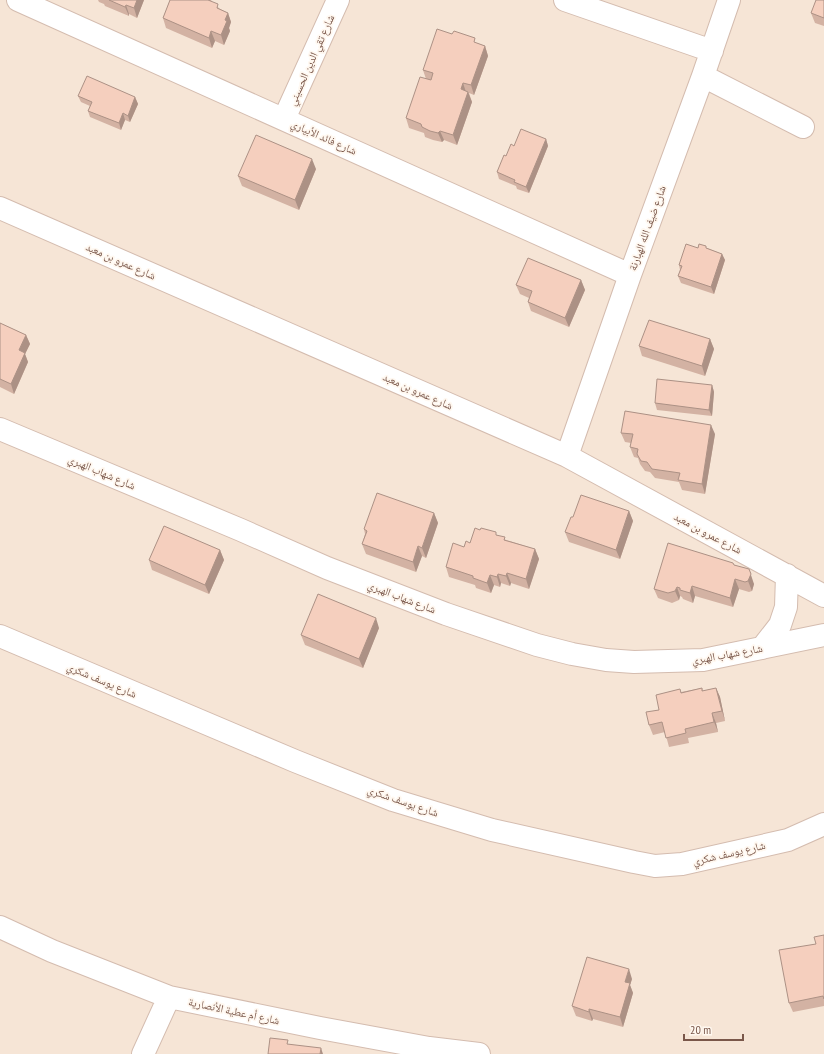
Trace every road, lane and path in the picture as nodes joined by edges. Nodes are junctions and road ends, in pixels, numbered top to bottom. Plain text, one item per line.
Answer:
1 (18, 0) edge
2 (338, 0) edge
3 (565, 0) edge
4 (729, 0) edge
5 (712, 50) junction
6 (703, 76) junction
7 (284, 119) junction
8 (803, 127) dead end
9 (0, 208) edge
10 (630, 275) junction
11 (0, 430) edge
12 (567, 456) junction
13 (787, 575) junction
14 (824, 596) edge
15 (824, 635) edge
16 (0, 636) edge
17 (762, 648) junction
18 (824, 824) edge
19 (0, 927) edge
20 (169, 997) junction
21 (143, 1054) edge
22 (479, 1054) edge

1 - 7 street, شارع فائد الأبياري
2 - 7 street, شارع تقي الدين الحسيني
3 - 5 street
4 - 5 street, شارع ضيف الله الهبارنة
5 - 6 street, شارع ضيف الله الهبارنة
6 - 8 street
6 - 10 street, شارع ضيف الله الهبارنة
7 - 10 street, شارع فائد الأبياري
9 - 12 street, شارع عمرو بن معبد
10 - 12 street, شارع ضيف الله الهبارنة
11 - 17 street, شارع شهاب الهبري
12 - 13 street, شارع عمرو بن معبد
13 - 14 street, شارع عمرو بن معبد
13 - 17 street
15 - 17 street, شارع شهاب الهبري
16 - 18 street, شارع يوسف شكري
19 - 20 street, شارع أم عطية الأنصارية
20 - 21 street
20 - 22 street, شارع أم عطية الأنصارية

